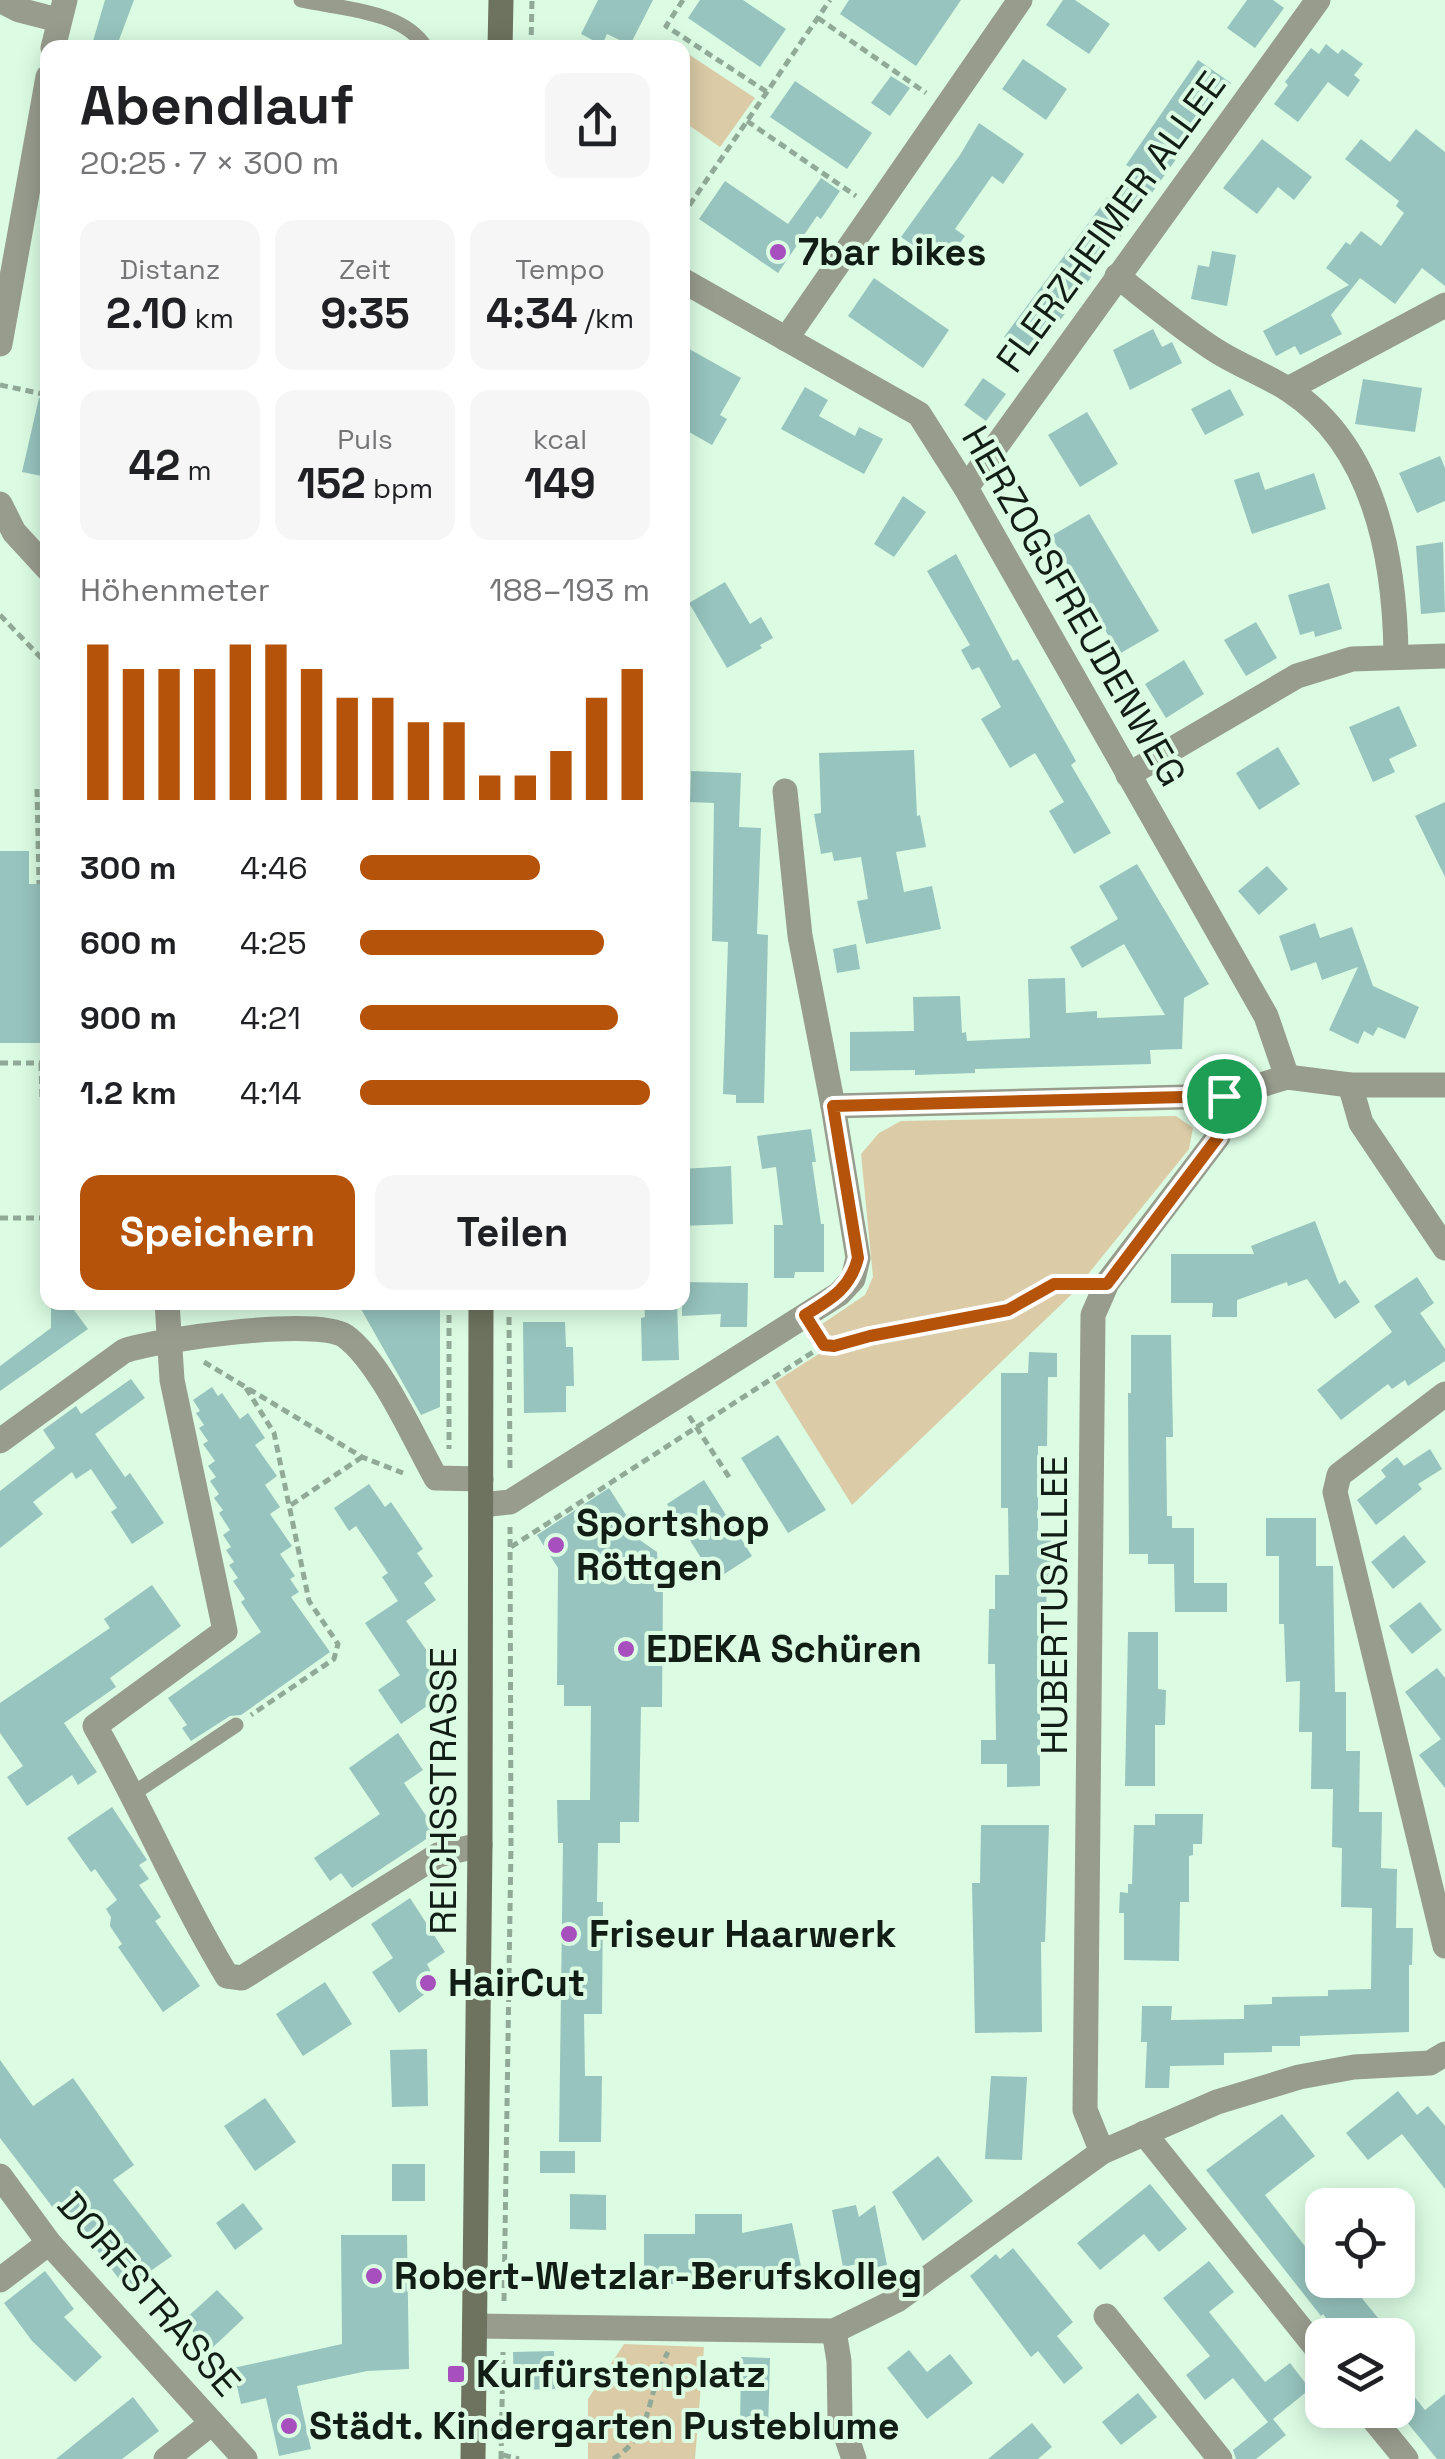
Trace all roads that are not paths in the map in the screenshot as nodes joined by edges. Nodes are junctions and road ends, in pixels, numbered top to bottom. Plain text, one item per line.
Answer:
1 (0, 0) edge
2 (302, 0) edge
3 (501, 0) edge
4 (1020, 0) edge
5 (1318, 0) edge
6 (62, 10) edge
7 (55, 40) edge
8 (421, 40) edge
9 (500, 40) edge
10 (40, 122) edge
11 (1117, 276) junction
12 (690, 284) edge
13 (1445, 305) edge
14 (786, 338) junction
15 (0, 344) edge
16 (1288, 390) junction
17 (966, 488) junction
18 (0, 504) edge
19 (40, 560) edge
20 (1396, 656) junction
21 (1443, 661) edge
22 (1128, 775) junction
23 (785, 791) dead end
24 (1287, 1077) junction
25 (1445, 1085) edge
26 (1350, 1086) junction
27 (1224, 1096) junction
28 (833, 1106) junction
29 (1445, 1248) edge
30 (168, 1310) edge
31 (481, 1310) edge
32 (167, 1341) junction
33 (1445, 1394) edge
34 (0, 1440) edge
35 (482, 1492) junction
36 (236, 1725) road end
37 (134, 1793) junction
38 (480, 1844) junction
39 (1445, 1946) edge
40 (1440, 2066) edge
41 (1144, 2134) junction
42 (1102, 2152) junction
43 (0, 2176) edge
44 (50, 2243) junction
45 (0, 2280) edge
46 (1106, 2316) dead end
47 (475, 2326) junction
48 (834, 2331) junction
49 (1305, 2335) edge
50 (212, 2423) junction
51 (1381, 2428) edge
52 (166, 2459) edge
53 (245, 2459) edge
54 (472, 2459) edge
55 (854, 2459) edge
56 (1220, 2459) edge
57 (1406, 2459) edge

1 - 6 street
2 - 8 lane
3 - 9 main road
4 - 14 street
5 - 11 street, FLERZHEIMER ALLEE
6 - 7 street
10 - 15 street
11 - 16 street
11 - 17 street, FLERZHEIMER ALLEE
12 - 14 street, HERZOGSFREUDENWEG
13 - 16 street
14 - 17 street, HERZOGSFREUDENWEG
16 - 20 street
17 - 22 street, HERZOGSFREUDENWEG
18 - 19 street
20 - 21 street
20 - 22 street
22 - 24 street, HERZOGSFREUDENWEG
23 - 28 street
24 - 26 street
24 - 27 street
25 - 26 street
26 - 29 street
27 - 28 street
27 - 42 street, HUBERTUSALLEE
28 - 35 street
30 - 32 street
31 - 35 main road, REICHSSTRASSE
32 - 34 street
32 - 35 street
32 - 37 street
33 - 39 street
35 - 38 main road, REICHSSTRASSE
36 - 37 lane
37 - 38 street
38 - 47 main road, REICHSSTRASSE
40 - 41 street
41 - 42 street
41 - 49 street
42 - 48 street
43 - 44 street, DORFSTRASSE
44 - 45 street
44 - 50 street, DORFSTRASSE
46 - 56 street
47 - 48 street
47 - 54 main road, REICHSSTRASSE
48 - 55 street
50 - 52 street
50 - 53 street, DORFSTRASSE
51 - 57 street

